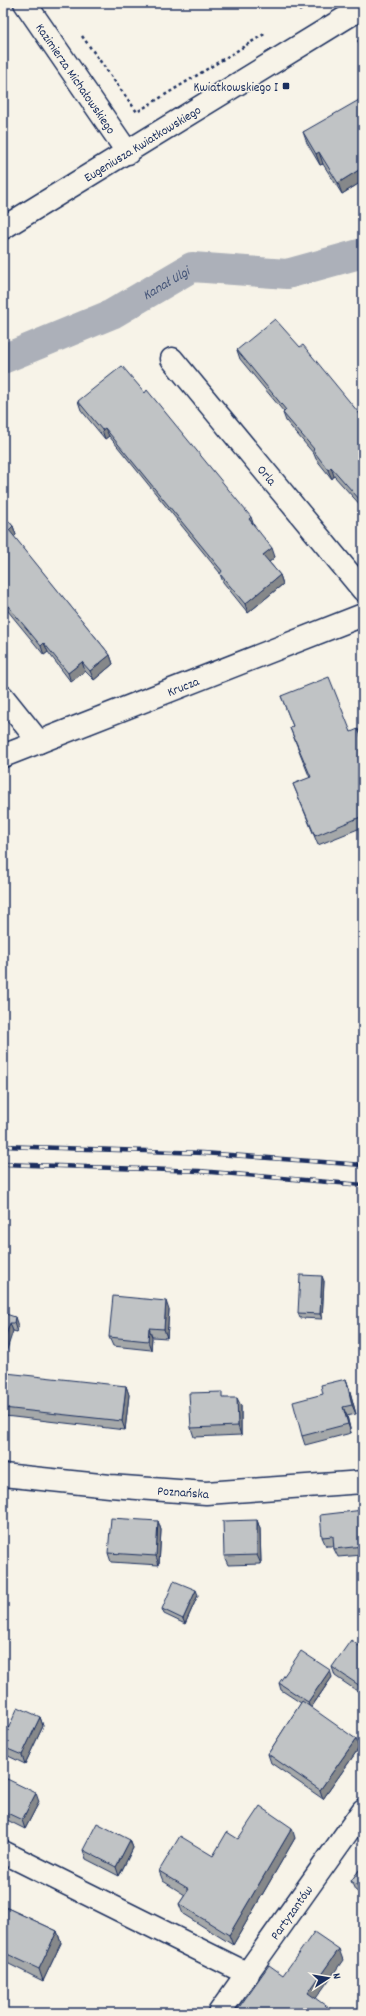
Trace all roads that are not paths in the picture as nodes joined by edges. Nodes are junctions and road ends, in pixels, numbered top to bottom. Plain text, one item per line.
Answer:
1 (26, 3) edge
2 (363, 7) edge
3 (128, 152) junction
4 (3, 228) edge
5 (172, 359) dead end
6 (363, 590) edge
7 (363, 615) edge
8 (3, 696) edge
9 (39, 742) junction
10 (3, 756) edge
11 (3, 1474) edge
12 (363, 1482) edge
13 (363, 1810) edge
14 (3, 1852) edge
15 (248, 1974) junction
16 (219, 2013) edge

1 - 3 street, Kazimierza Michałowskiego
2 - 3 street, Eugeniusza Kwiatkowskiego
3 - 4 street, Eugeniusza Kwiatkowskiego
5 - 6 street, Orla
7 - 9 street, Krucza
8 - 9 street
9 - 10 street, Krucza
11 - 12 street, Poznańska
13 - 15 street, Partyzantów
14 - 15 street
15 - 16 street, Partyzantów

